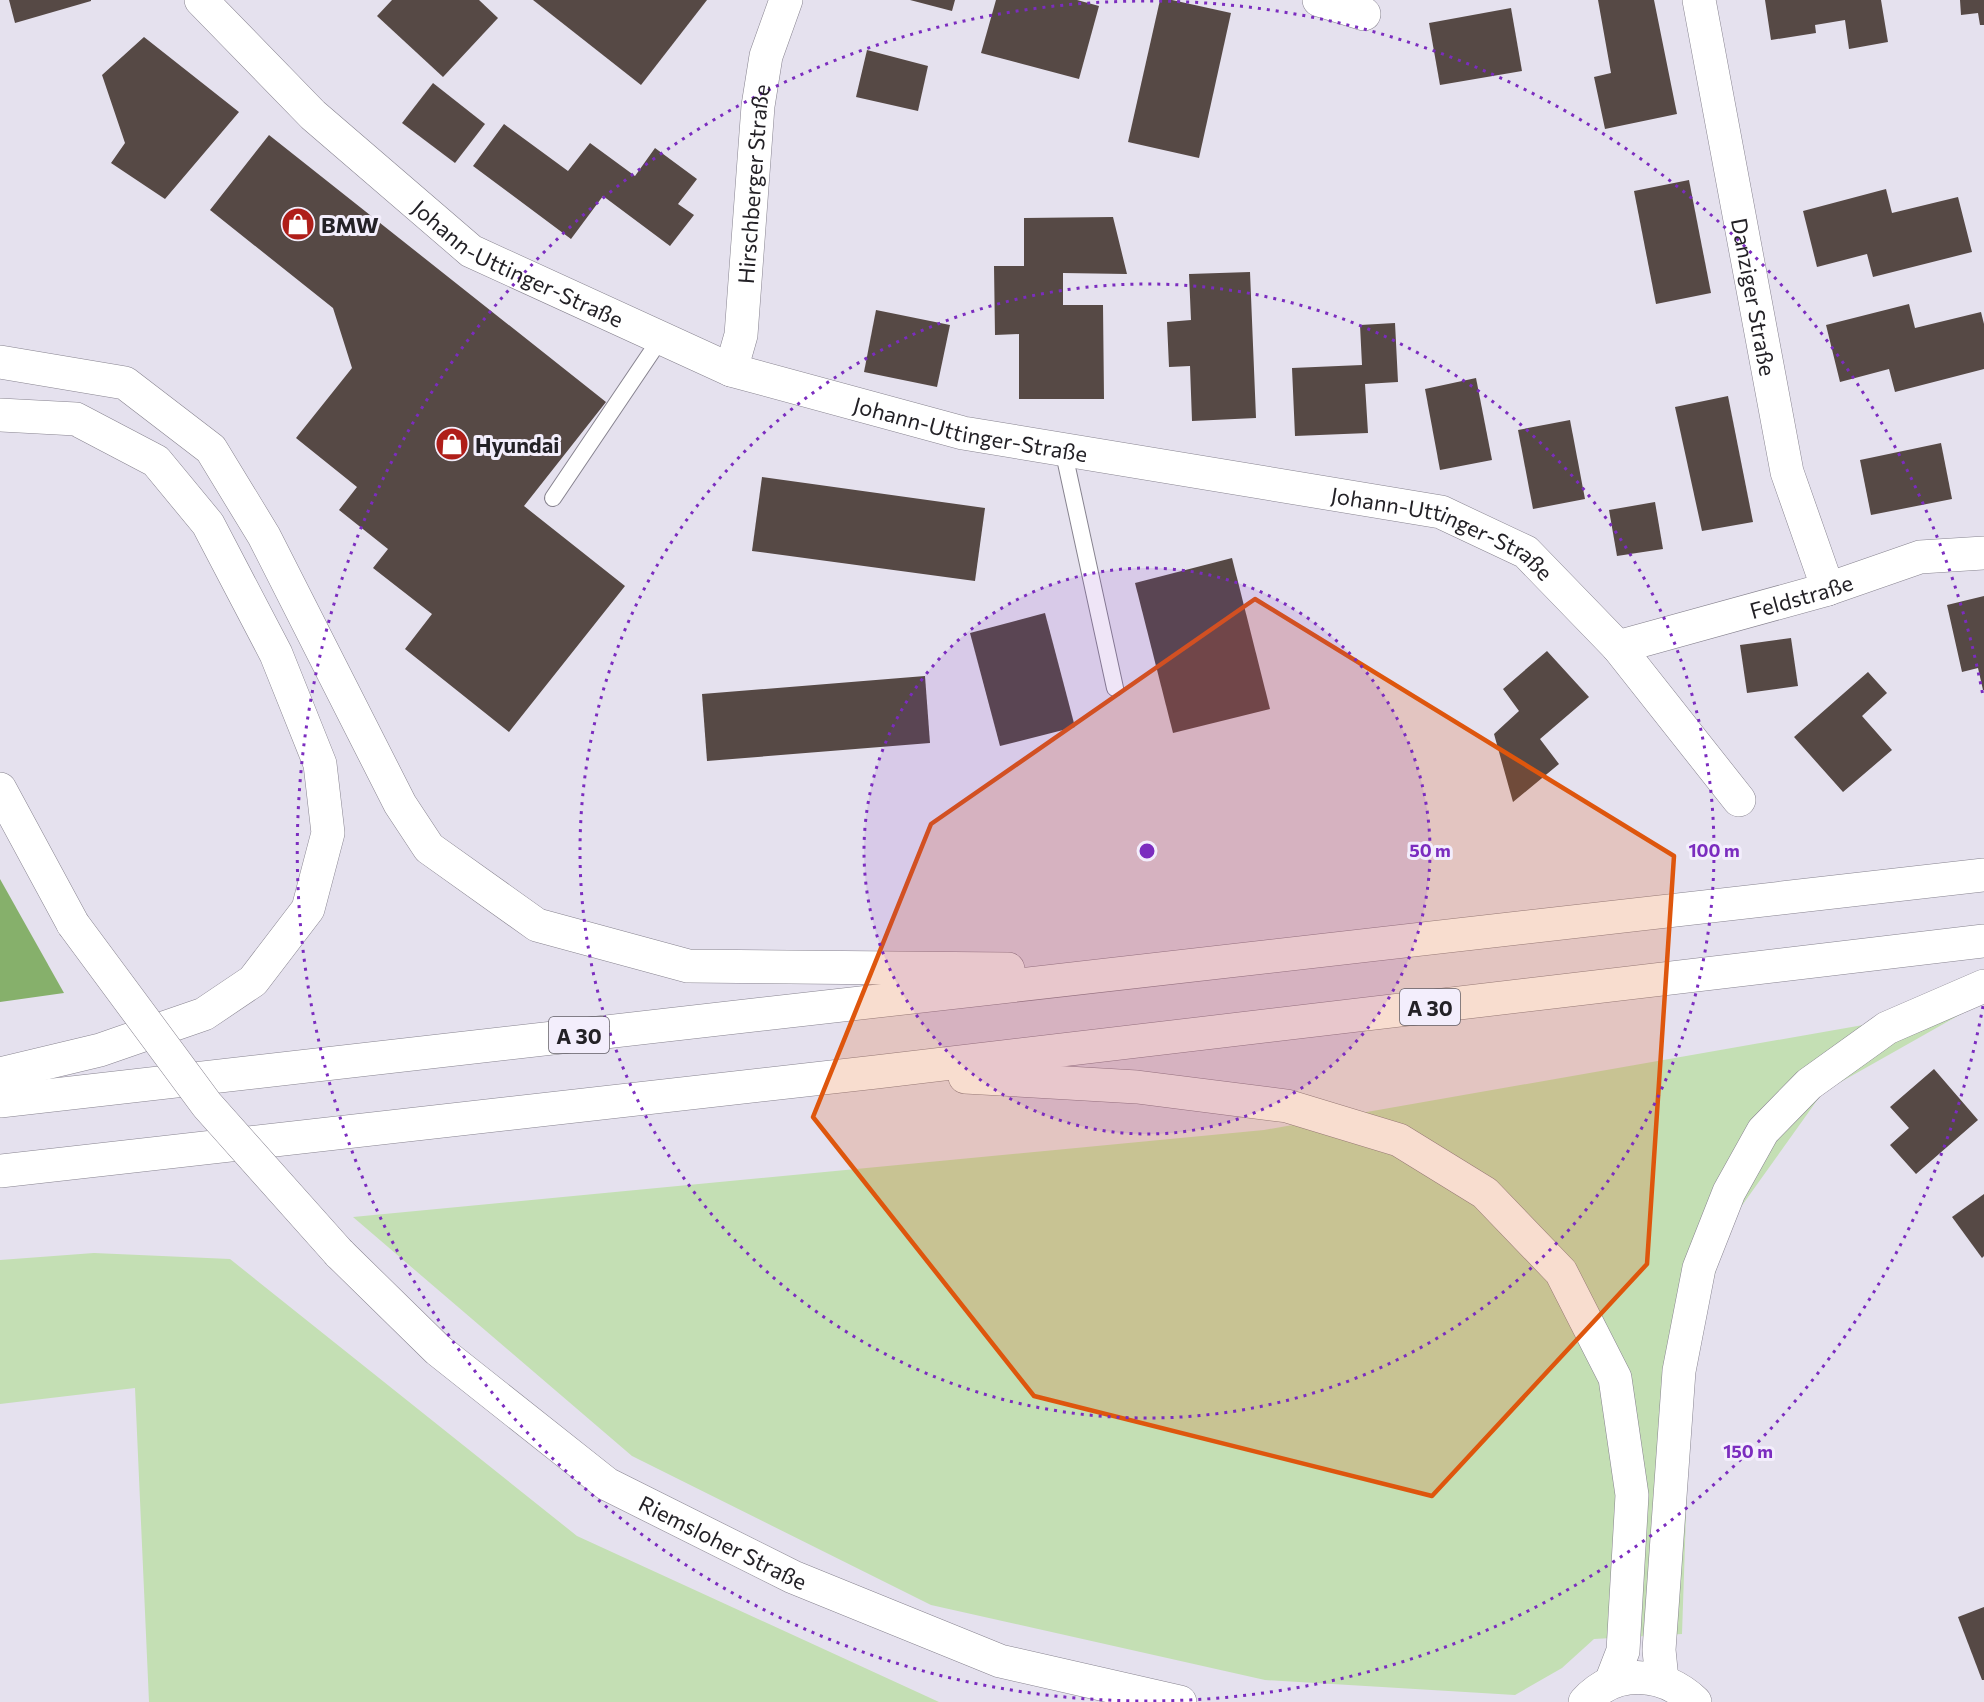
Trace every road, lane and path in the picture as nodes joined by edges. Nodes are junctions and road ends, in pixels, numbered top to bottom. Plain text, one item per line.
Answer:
1 (201, 0) edge
2 (786, 0) edge
3 (1319, 0) edge
4 (1699, 0) edge
5 (1364, 14) dead end
6 (661, 338) junction
7 (0, 362) edge
8 (731, 370) junction
9 (0, 415) edge
10 (1063, 449) junction
11 (553, 498) dead end
12 (1984, 554) edge
13 (1828, 588) junction
14 (1618, 647) junction
15 (1115, 688) dead end
16 (0, 789) edge
17 (1739, 800) dead end
18 (1984, 875) edge
19 (1984, 941) edge
20 (1157, 970) junction
21 (1984, 986) edge
22 (876, 1072) junction
23 (0, 1074) edge
24 (0, 1101) edge
25 (0, 1171) edge
26 (1662, 1680) junction
27 (1611, 1682) junction
28 (1180, 1702) edge
29 (1585, 1702) edge
30 (1695, 1702) edge

1 - 6 main road, Johann-Uttinger-Straße
2 - 8 main road, Hirschberger Straße
3 - 5 main road
4 - 13 main road, Danziger Straße
6 - 8 main road, Johann-Uttinger-Straße
6 - 11 lane
7 - 20 main road
8 - 10 main road, Johann-Uttinger-Straße
9 - 23 main road
10 - 14 main road, Johann-Uttinger-Straße
10 - 15 lane
12 - 13 main road, Feldstraße
13 - 14 main road, Feldstraße
14 - 17 main road, Johann-Uttinger-Straße
16 - 28 main road, Riemsloher Straße, bridge
18 - 20 main road, A 30
19 - 22 main road, A 30
20 - 24 main road, A 30
21 - 26 main road
22 - 25 main road, A 30
22 - 27 main road
26 - 27 main road
26 - 30 main road
27 - 29 main road

